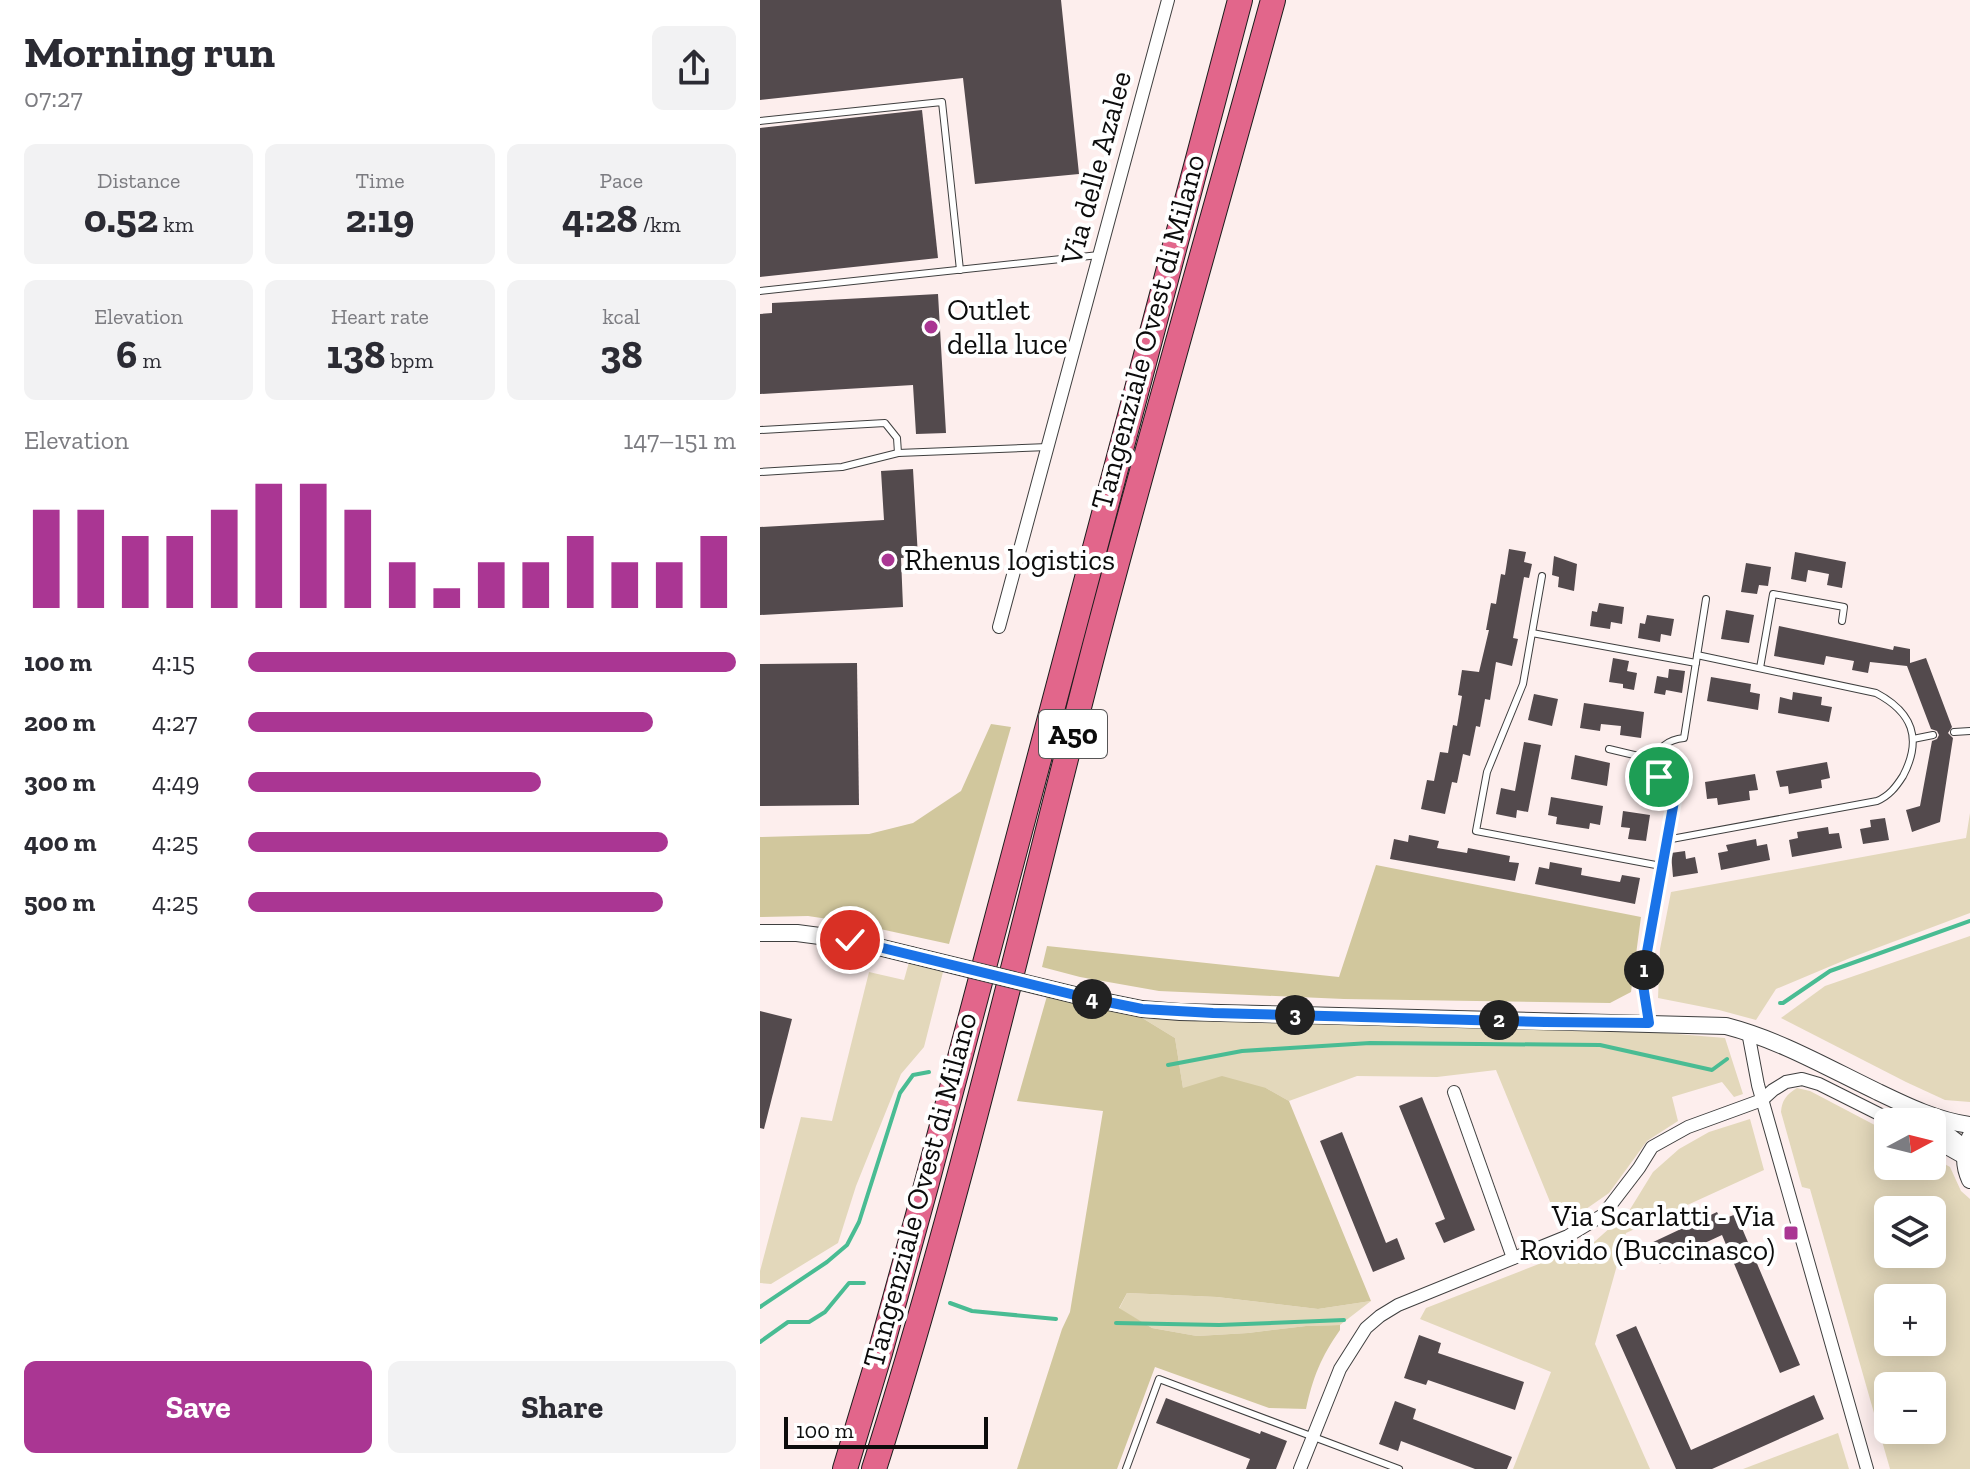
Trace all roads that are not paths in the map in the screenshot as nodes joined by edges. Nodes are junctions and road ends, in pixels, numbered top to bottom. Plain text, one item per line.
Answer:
1 (1168, 0) edge
2 (1240, 0) edge
3 (1273, 0) edge
4 (760, 121) edge
5 (1099, 255) junction
6 (960, 270) junction
7 (760, 291) edge
8 (760, 430) edge
9 (1048, 447) junction
10 (898, 453) junction
11 (760, 472) edge
12 (1542, 576) dead end
13 (1706, 599) dead end
14 (1842, 621) dead end
15 (999, 627) dead end
16 (1532, 633) junction
17 (1696, 659) junction
18 (1760, 668) junction
19 (1970, 731) edge
20 (1954, 732) dead end
21 (1933, 735) dead end
22 (1913, 739) junction
23 (1609, 749) dead end
24 (1655, 760) junction
25 (1666, 840) junction
26 (1661, 866) junction
27 (760, 933) edge
28 (1649, 1023) junction
29 (1748, 1032) junction
30 (1454, 1092) dead end
31 (1762, 1100) junction
32 (1910, 1107) joint
33 (1874, 1112) edge
34 (1970, 1125) edge
35 (1946, 1134) edge
36 (1946, 1144) edge
37 (1966, 1149) edge
38 (1970, 1180) edge
39 (1513, 1258) junction
40 (1313, 1436) junction
41 (845, 1469) edge
42 (874, 1469) edge
43 (1126, 1469) edge
44 (1300, 1469) edge
45 (1399, 1469) edge
46 (1867, 1469) edge

1 - 5 street, Via delle Azalee
2 - 41 highway, Tangenziale Ovest di Milano / A50
3 - 42 highway, Tangenziale Ovest di Milano / A50
4 - 6 lane
5 - 6 lane
5 - 9 street, Via delle Azalee
6 - 7 lane
8 - 10 lane
9 - 10 lane
9 - 15 street, Via delle Azalee
10 - 11 lane
12 - 16 lane
13 - 17 lane
14 - 18 lane
16 - 17 lane
16 - 26 lane
17 - 18 lane
17 - 24 lane
18 - 22 lane
19 - 20 lane
21 - 22 lane
22 - 25 lane
23 - 24 lane
24 - 25 lane
25 - 26 lane
26 - 28 lane
27 - 28 street, bridge
28 - 29 street
29 - 31 street
29 - 32 street
30 - 39 street
31 - 33 street
31 - 39 street
31 - 46 street
32 - 34 street
35 - 37 street
36 - 37 street
37 - 38 street
39 - 40 street
40 - 43 lane
40 - 44 street
40 - 45 lane

